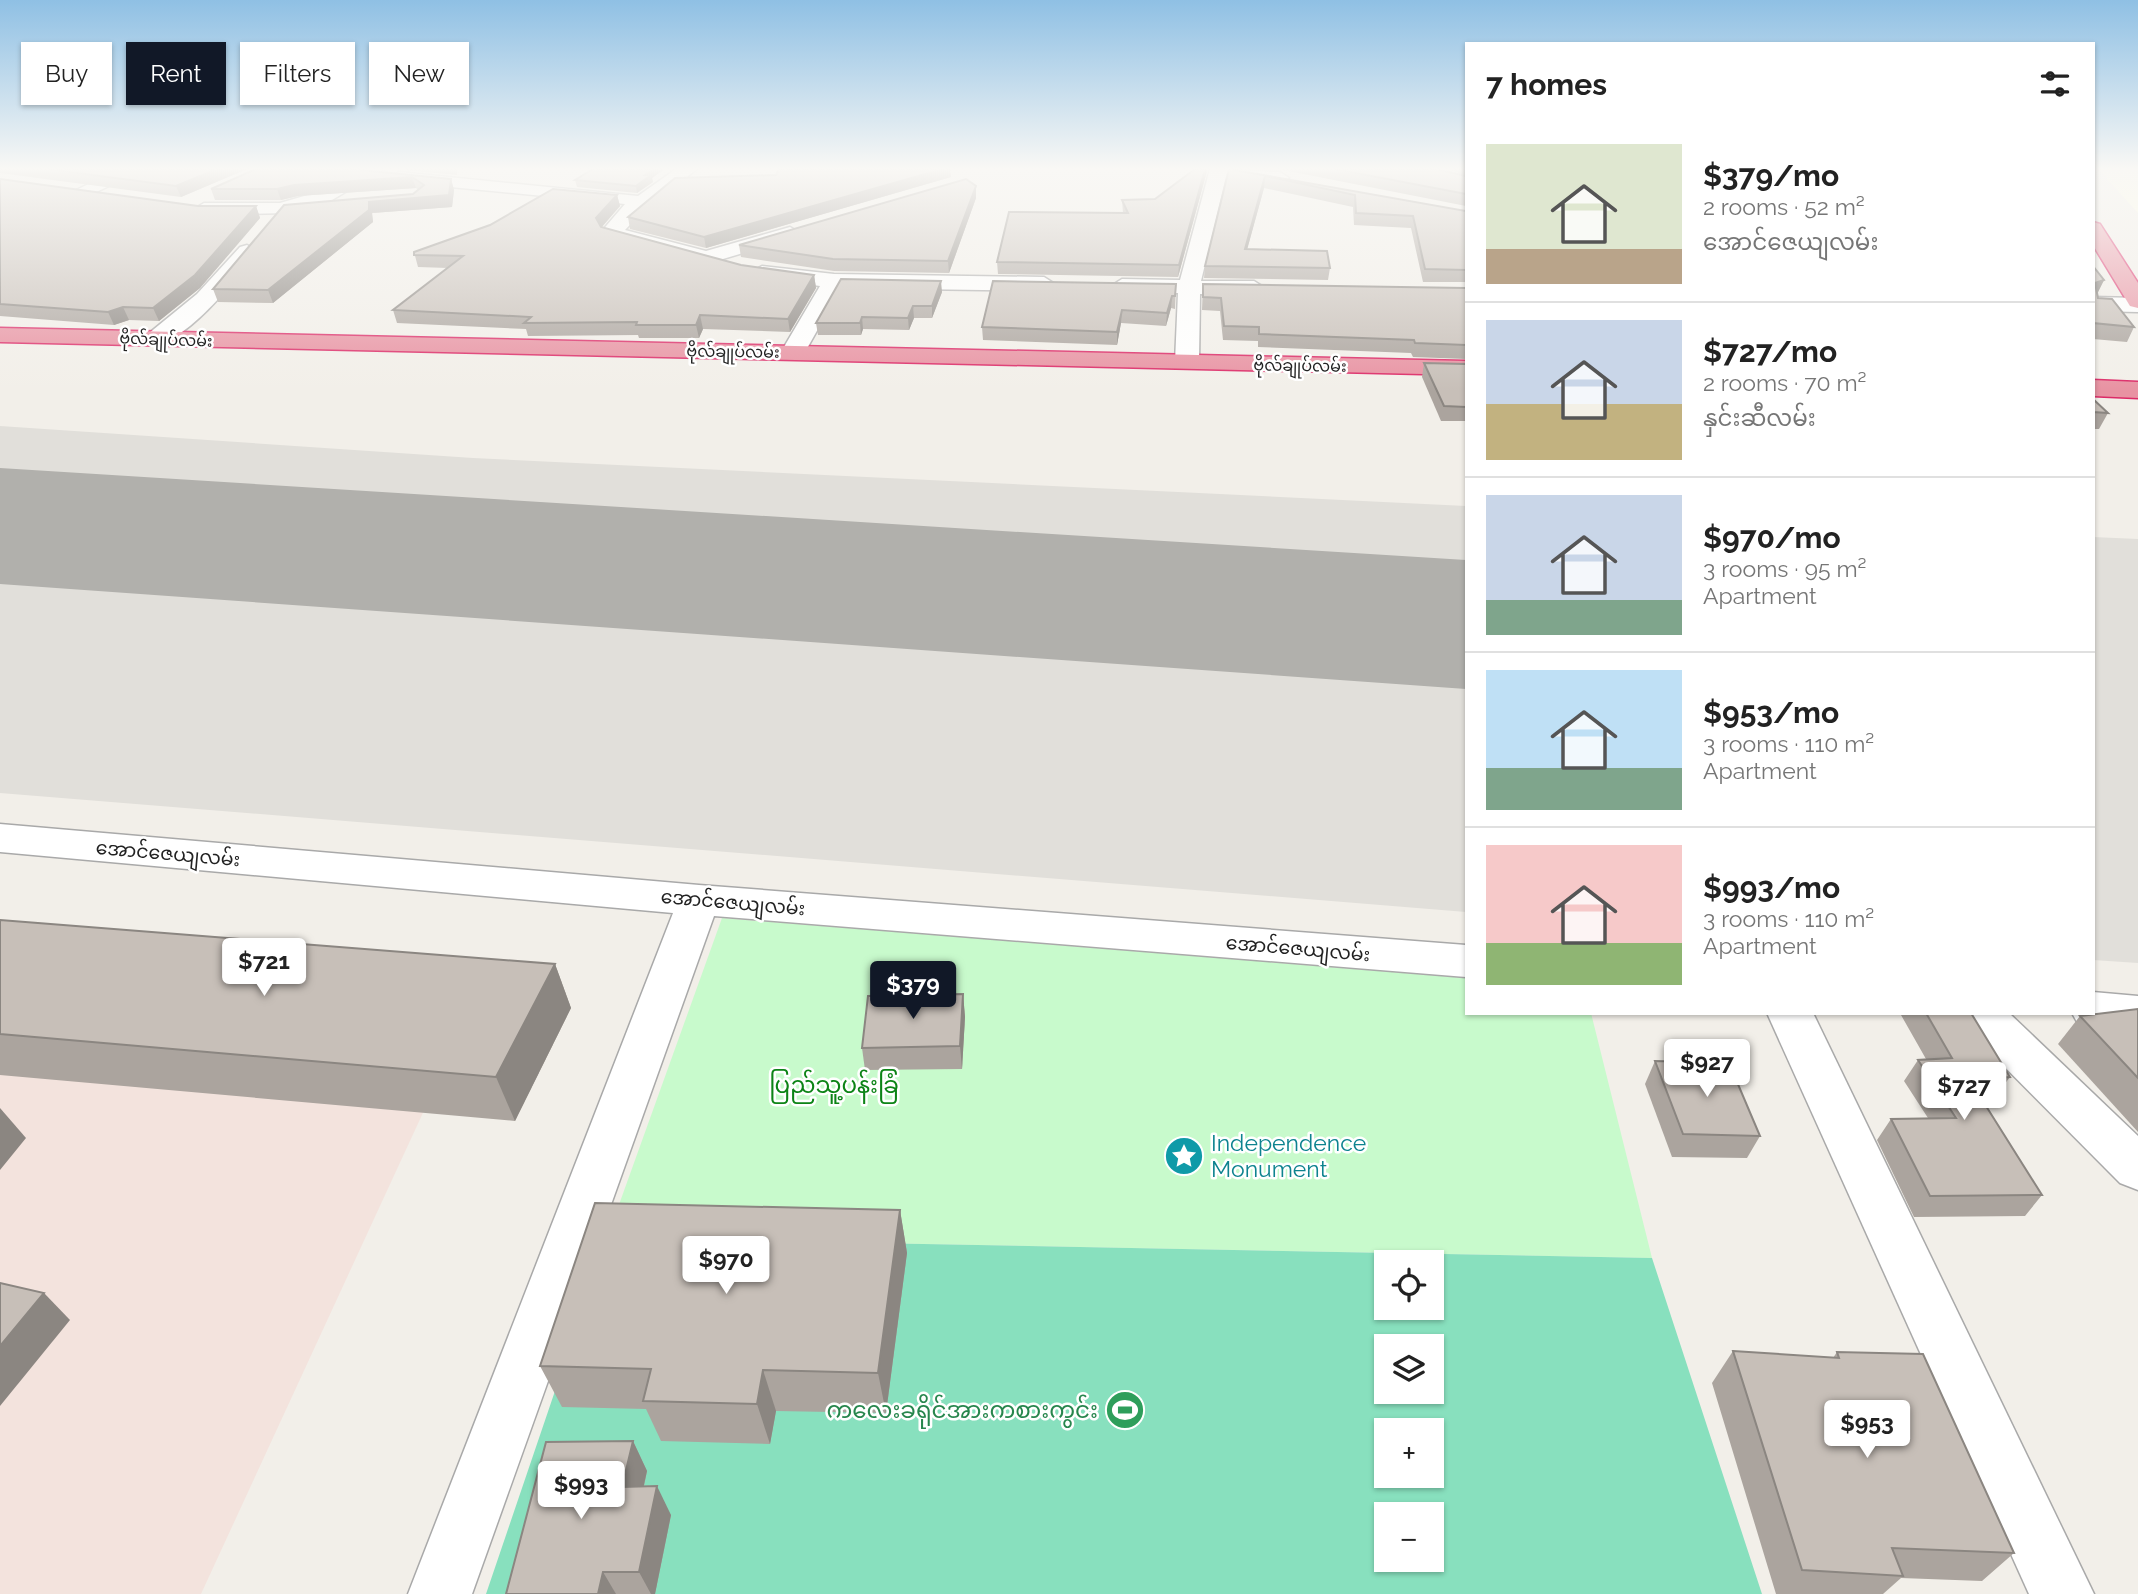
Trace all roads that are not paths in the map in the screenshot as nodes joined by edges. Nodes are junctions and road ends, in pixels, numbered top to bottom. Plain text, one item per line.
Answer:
1 (254, 243) edge
2 (653, 243) edge
3 (755, 243) edge
4 (1200, 243) edge
5 (2102, 243) edge
6 (706, 258) junction
7 (834, 281) junction
8 (1069, 285) edge
9 (1097, 285) edge
10 (1189, 287) junction
11 (1272, 288) edge
12 (2138, 303) edge
13 (2095, 304) edge
14 (0, 335) edge
15 (156, 339) junction
16 (793, 352) junction
17 (1188, 362) junction
18 (1465, 368) edge
19 (2095, 388) edge
20 (2138, 390) edge
21 (0, 838) edge
22 (699, 900) junction
23 (1465, 961) edge
24 (2095, 1010) edge
25 (2138, 1013) edge
26 (1791, 1015) edge
27 (1981, 1015) edge
28 (2138, 1168) edge
29 (440, 1594) edge
30 (2062, 1594) edge

1 - 15 street
2 - 6 street
3 - 6 street
4 - 10 street
5 - 12 highway
6 - 7 street
7 - 8 street
7 - 16 street
9 - 10 street
10 - 11 street
10 - 17 street
12 - 13 street
14 - 15 highway, ဗိုလ်ချုပ်လမ်း
15 - 16 highway, ဗိုလ်ချုပ်လမ်း
16 - 17 highway, ဗိုလ်ချုပ်လမ်း
17 - 18 highway, ဗိုလ်ချုပ်လမ်း
19 - 20 highway
21 - 22 street, အောင်ဇေယျလမ်း
22 - 23 street, အောင်ဇေယျလမ်း
22 - 29 street
24 - 25 street
26 - 30 street
27 - 28 street

